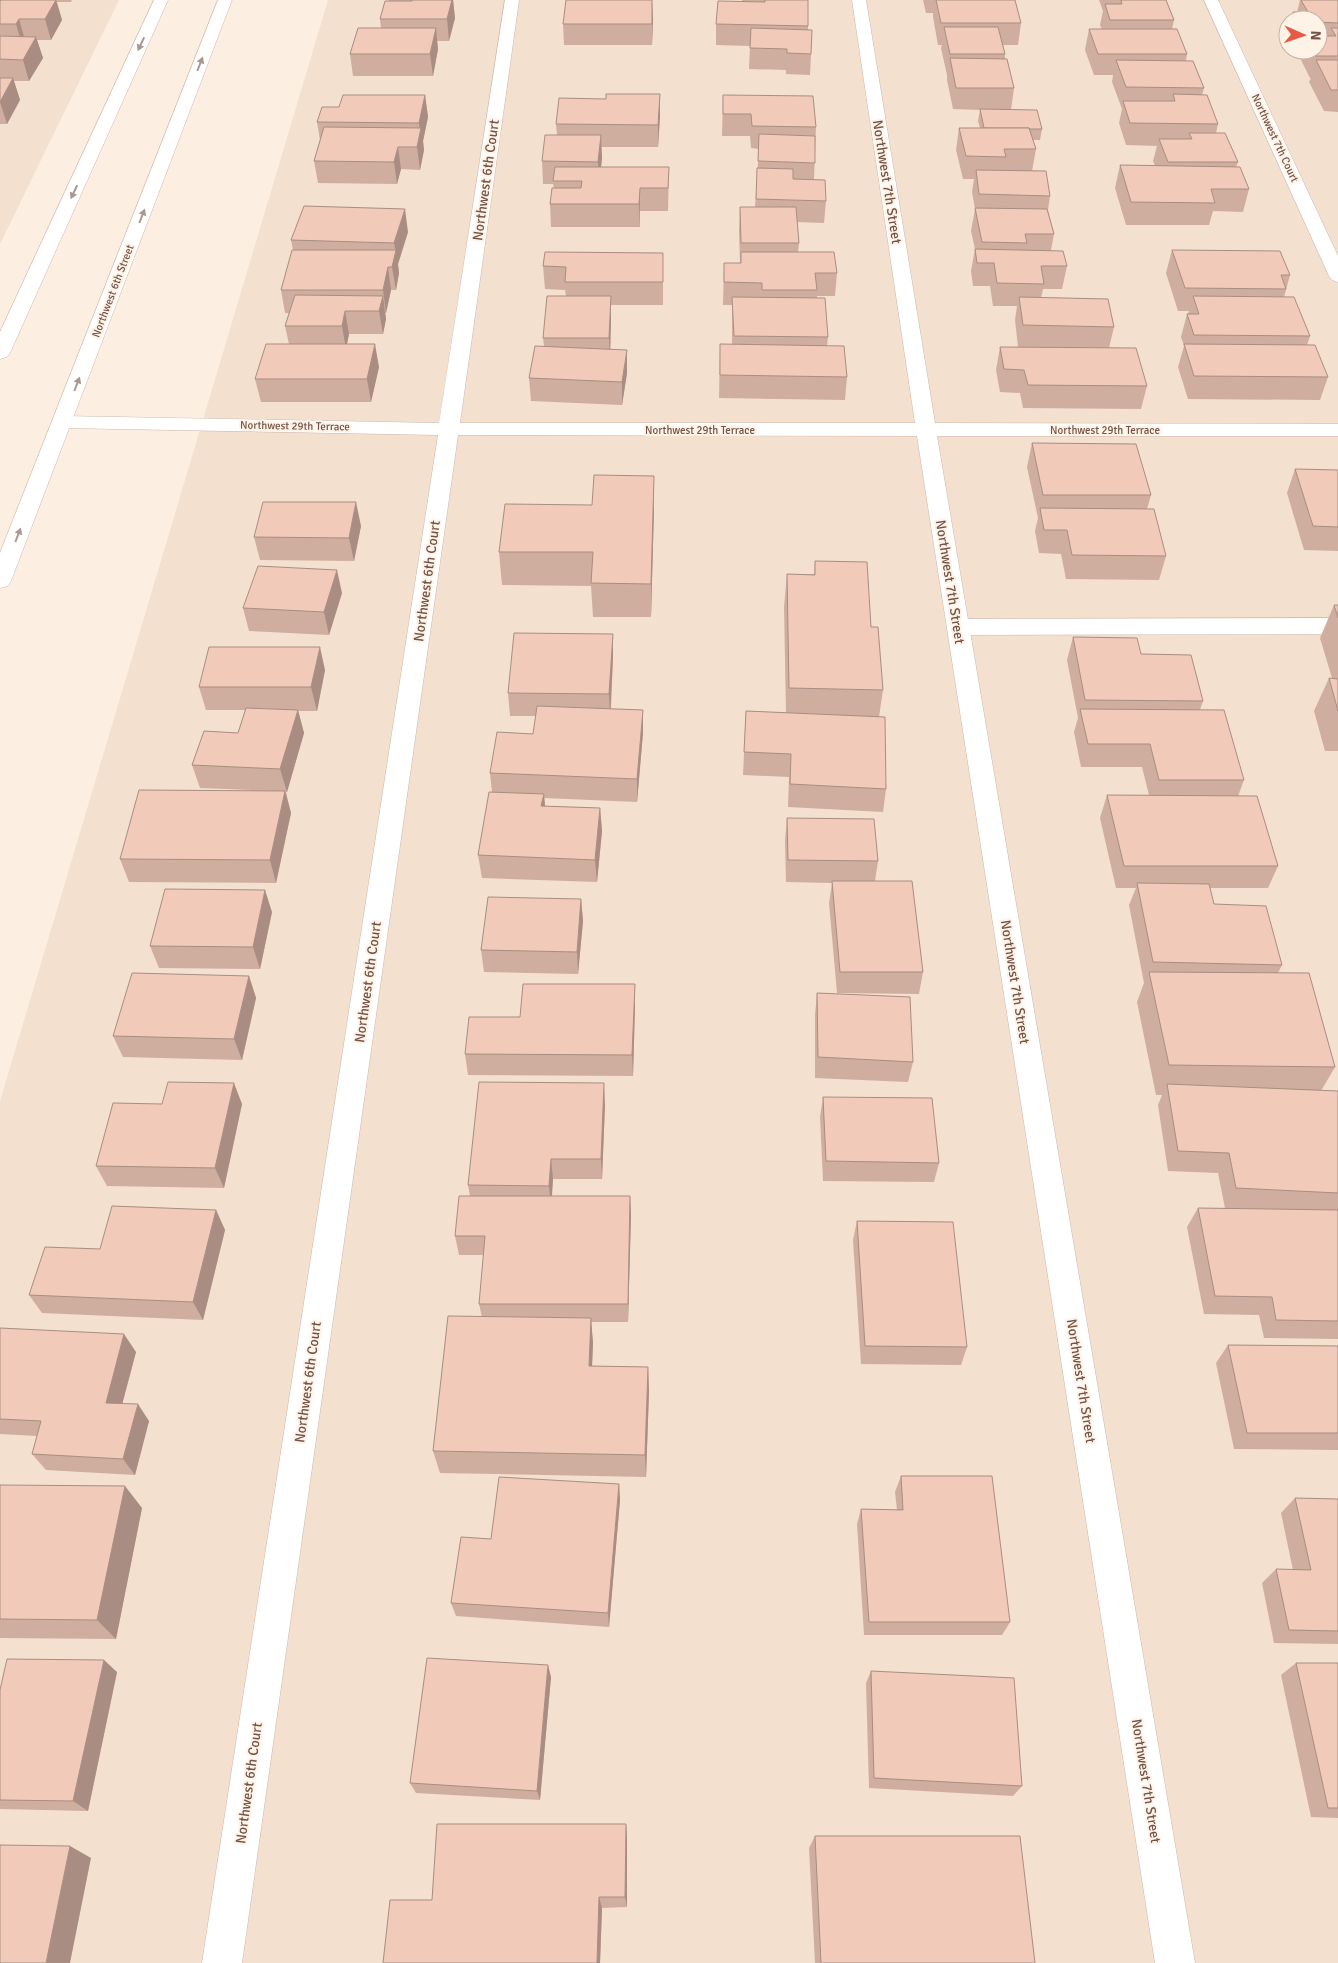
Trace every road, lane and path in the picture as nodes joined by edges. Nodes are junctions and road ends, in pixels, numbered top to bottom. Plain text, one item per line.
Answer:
1 (161, 0) edge
2 (225, 0) edge
3 (512, 0) edge
4 (859, 0) edge
5 (1211, 0) edge
6 (1338, 276) edge
7 (0, 354) edge
8 (62, 422) junction
9 (450, 429) junction
10 (1338, 430) edge
11 (926, 431) junction
12 (0, 581) edge
13 (1338, 626) edge
14 (958, 627) junction
15 (222, 1963) edge
16 (1175, 1963) edge

1 -> 7 street
8 -> 2 street, Northwest 6th Street
3 - 9 street, Northwest 6th Court
4 - 11 street, Northwest 7th Street
5 - 6 street, Northwest 7th Court
8 - 9 street, Northwest 29th Terrace
12 -> 8 street, Northwest 6th Street
9 - 11 street, Northwest 29th Terrace
9 - 15 street, Northwest 6th Court
10 - 11 street, Northwest 29th Terrace
11 - 14 street, Northwest 7th Street
13 - 14 street
14 - 16 street, Northwest 7th Street

